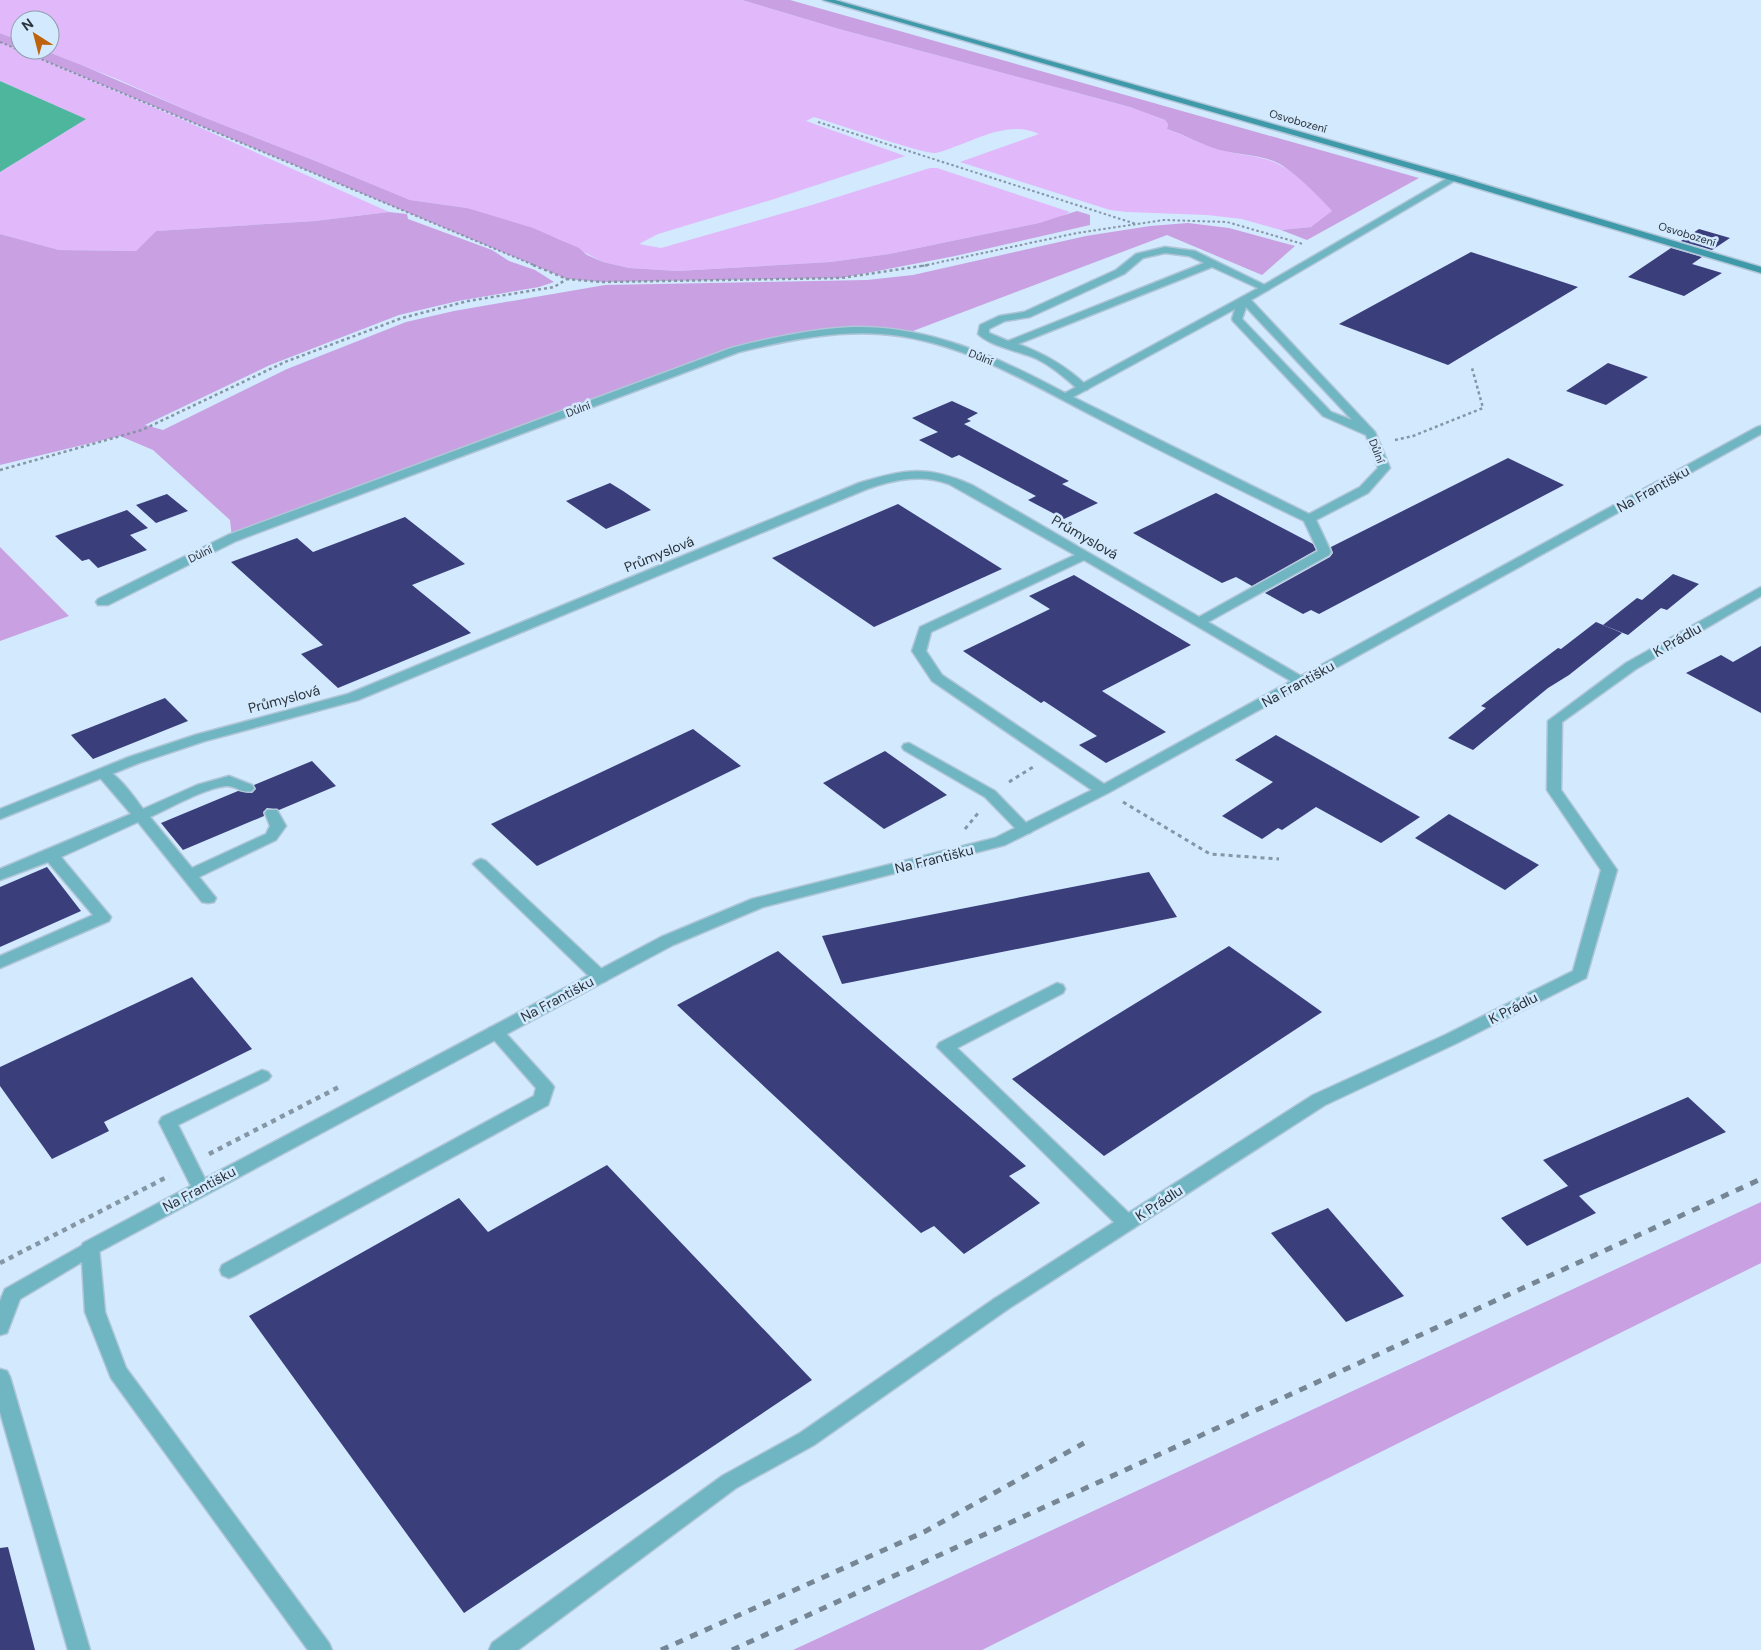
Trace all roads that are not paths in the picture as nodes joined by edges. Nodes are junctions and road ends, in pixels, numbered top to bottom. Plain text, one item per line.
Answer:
1 (827, 0) edge
2 (1453, 178) junction
3 (1213, 263) junction
4 (1761, 270) edge
5 (1266, 288) junction
6 (1244, 299) junction
7 (1006, 345) junction
8 (1083, 388) junction
9 (1065, 398) junction
10 (1368, 430) junction
11 (1761, 430) edge
12 (1309, 519) junction
13 (1085, 556) junction
14 (1761, 591) edge
15 (103, 602) dead end
16 (1199, 622) junction
17 (1302, 682) junction
18 (909, 747) dead end
19 (103, 773) junction
20 (247, 788) dead end
21 (1103, 790) junction
22 (272, 813) dead end
23 (0, 814) edge
24 (140, 815) junction
25 (1025, 830) junction
26 (51, 855) junction
27 (481, 864) dead end
28 (0, 875) edge
29 (189, 875) junction
30 (208, 898) dead end
31 (0, 962) edge
32 (600, 976) junction
33 (1057, 989) dead end
34 (495, 1032) junction
35 (262, 1076) dead end
36 (201, 1189) junction
37 (1127, 1223) junction
38 (90, 1248) junction
39 (229, 1270) dead end
40 (0, 1328) edge
41 (0, 1377) edge
42 (79, 1650) edge
43 (321, 1650) edge
44 (500, 1650) edge

1 - 2 main road, Osvobození
2 - 4 main road, Osvobození
2 - 5 street
3 - 5 street
3 - 7 street
3 - 7 street
5 - 6 street
6 - 8 street
6 - 10 street, Důlní
6 - 10 street
7 - 8 street
8 - 9 street
9 - 12 street, Důlní
9 - 15 street, Důlní
10 - 12 street, Důlní
11 - 17 street, Na Františku
12 - 16 street
13 - 16 street, Průmyslová
13 - 19 street, Průmyslová
13 - 21 street
14 - 37 street, K Prádlu
16 - 17 street, Průmyslová
17 - 21 street, Na Františku
18 - 25 street
19 - 23 street, Průmyslová
19 - 24 street
20 - 24 street
21 - 25 street, Na Františku
22 - 29 street
24 - 26 street
24 - 29 street
25 - 32 street, Na Františku
26 - 28 street
26 - 31 street
27 - 32 street
29 - 30 street
32 - 34 street, Na Františku
33 - 37 street
34 - 36 street, Na Františku
34 - 39 street
35 - 36 street
36 - 38 street, Na Františku
37 - 44 street, K Prádlu
38 - 40 street, Na Františku
38 - 43 street
41 - 42 street

